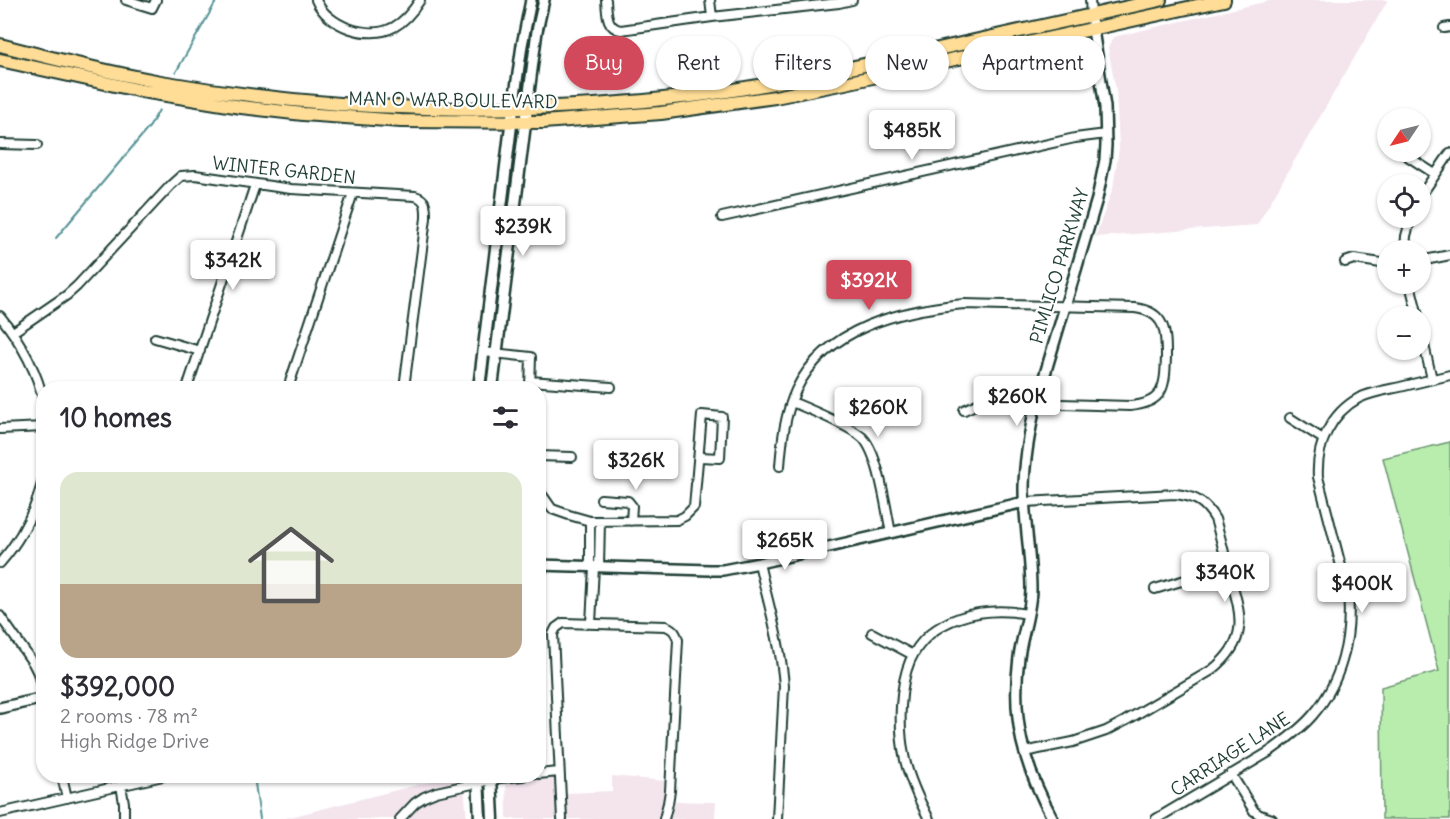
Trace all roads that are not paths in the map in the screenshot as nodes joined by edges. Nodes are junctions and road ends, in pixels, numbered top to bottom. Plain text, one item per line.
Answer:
1 (126, 0) edge
2 (156, 0) edge
3 (316, 0) edge
4 (420, 0) edge
5 (531, 0) edge
6 (544, 0) edge
7 (606, 0) edge
8 (710, 0) edge
9 (852, 0) edge
10 (1090, 0) edge
11 (1160, 0) edge
12 (1224, 0) edge
13 (819, 3) edge
14 (1091, 15) junction
15 (712, 17) junction
16 (1093, 29) junction
17 (0, 45) edge
18 (0, 60) edge
19 (527, 108) junction
20 (513, 109) junction
21 (511, 122) junction
22 (525, 122) junction
23 (1106, 134) junction
24 (0, 144) edge
25 (36, 145) dead end
26 (1450, 153) edge
27 (1416, 162) edge
28 (1435, 174) junction
29 (1431, 180) edge
30 (255, 185) junction
31 (353, 193) junction
32 (722, 217) dead end
33 (1450, 255) edge
34 (1431, 259) edge
35 (1345, 262) dead end
36 (1377, 262) edge
37 (1064, 306) junction
38 (0, 316) edge
39 (13, 332) junction
40 (155, 338) dead end
41 (200, 351) junction
42 (483, 352) junction
43 (496, 353) junction
44 (1428, 360) edge
45 (1450, 375) edge
46 (1432, 379) junction
47 (37, 381) edge
48 (189, 381) edge
49 (290, 381) edge
50 (405, 381) edge
51 (480, 381) edge
52 (493, 381) edge
53 (530, 381) edge
54 (546, 385) edge
55 (611, 387) dead end
56 (792, 402) junction
57 (1036, 403) junction
58 (964, 410) dead end
59 (1290, 418) dead end
60 (36, 427) edge
61 (0, 429) edge
62 (1323, 438) junction
63 (546, 456) edge
64 (572, 457) dead end
65 (700, 457) junction
66 (780, 466) dead end
67 (601, 499) dead end
68 (546, 500) edge
69 (1025, 502) junction
70 (36, 504) edge
71 (590, 520) junction
72 (600, 521) junction
73 (631, 521) junction
74 (891, 532) junction
75 (0, 563) edge
76 (759, 563) junction
77 (546, 565) edge
78 (594, 567) junction
79 (1228, 567) junction
80 (1155, 589) dead end
81 (1028, 614) junction
82 (0, 616) edge
83 (591, 623) junction
84 (872, 633) dead end
85 (913, 655) junction
86 (36, 669) edge
87 (36, 699) edge
88 (0, 708) edge
89 (1024, 752) junction
90 (559, 772) junction
91 (546, 773) edge
92 (1230, 774) junction
93 (64, 783) edge
94 (130, 783) edge
95 (465, 783) edge
96 (478, 783) edge
97 (491, 783) edge
98 (121, 785) junction
99 (67, 798) junction
100 (0, 813) edge
101 (124, 819) edge
102 (400, 819) edge
103 (480, 819) edge
104 (493, 819) edge
105 (562, 819) edge
106 (664, 819) edge
107 (777, 819) edge
108 (930, 819) edge
109 (1053, 819) edge
110 (1156, 819) edge
111 (1272, 819) edge

1 - 2 street
3 - 4 street
5 - 20 street
6 - 19 street
7 - 15 street
8 - 15 street
9 - 13 street
10 - 14 street, PIMLICO PARKWAY
11 - 14 main road, MAN O WAR BOULEVARD
12 - 16 main road, MAN O WAR BOULEVARD
13 - 15 street
14 - 16 street, PIMLICO PARKWAY
14 - 19 main road, MAN O WAR BOULEVARD
16 - 22 main road, MAN O WAR BOULEVARD
16 - 23 street, PIMLICO PARKWAY
17 - 20 main road, MAN O WAR BOULEVARD
18 - 21 main road, MAN O WAR BOULEVARD
19 - 20 main road, MAN O WAR BOULEVARD
19 - 22 main road
20 - 21 main road
21 - 22 main road, MAN O WAR BOULEVARD
21 - 42 main road
22 - 43 main road
23 - 32 street
23 - 37 street, PIMLICO PARKWAY
24 - 25 street
26 - 28 street
27 - 28 street
28 - 29 street
30 - 31 street, WINTER GARDEN
30 - 39 street, WINTER GARDEN
30 - 41 street
31 - 49 street
31 - 50 street, WINTER GARDEN
33 - 34 street
35 - 36 street
37 - 56 street
37 - 57 street, PIMLICO PARKWAY
37 - 57 street
38 - 39 street
39 - 47 street
40 - 41 street
41 - 48 street
42 - 43 street
42 - 51 main road
43 - 52 main road
43 - 53 street
44 - 46 street
45 - 46 street, CARRIAGE LANE
46 - 62 street, CARRIAGE LANE
54 - 55 street
56 - 66 street
56 - 74 street
57 - 58 street
57 - 69 street, PIMLICO PARKWAY
59 - 62 street
60 - 61 street
62 - 92 street, CARRIAGE LANE
63 - 64 street
65 - 65 street
65 - 73 street
67 - 73 street
68 - 71 street
69 - 74 street
69 - 79 street
69 - 81 street, PIMLICO PARKWAY
70 - 75 street
71 - 72 street
71 - 78 street
72 - 73 street
72 - 78 street
74 - 76 street
76 - 78 street
76 - 107 street
77 - 78 street
78 - 83 street
79 - 80 street
79 - 89 street
81 - 85 street
81 - 89 street, PIMLICO PARKWAY
82 - 86 street
83 - 90 street
83 - 106 street
84 - 85 street
85 - 108 street
87 - 88 street
89 - 109 street, PIMLICO PARKWAY
90 - 91 street
90 - 105 street
92 - 110 street, CARRIAGE LANE
92 - 111 street
93 - 99 street
94 - 98 street
95 - 102 street
96 - 103 main road
97 - 104 main road
98 - 99 street
98 - 101 street
99 - 100 street

